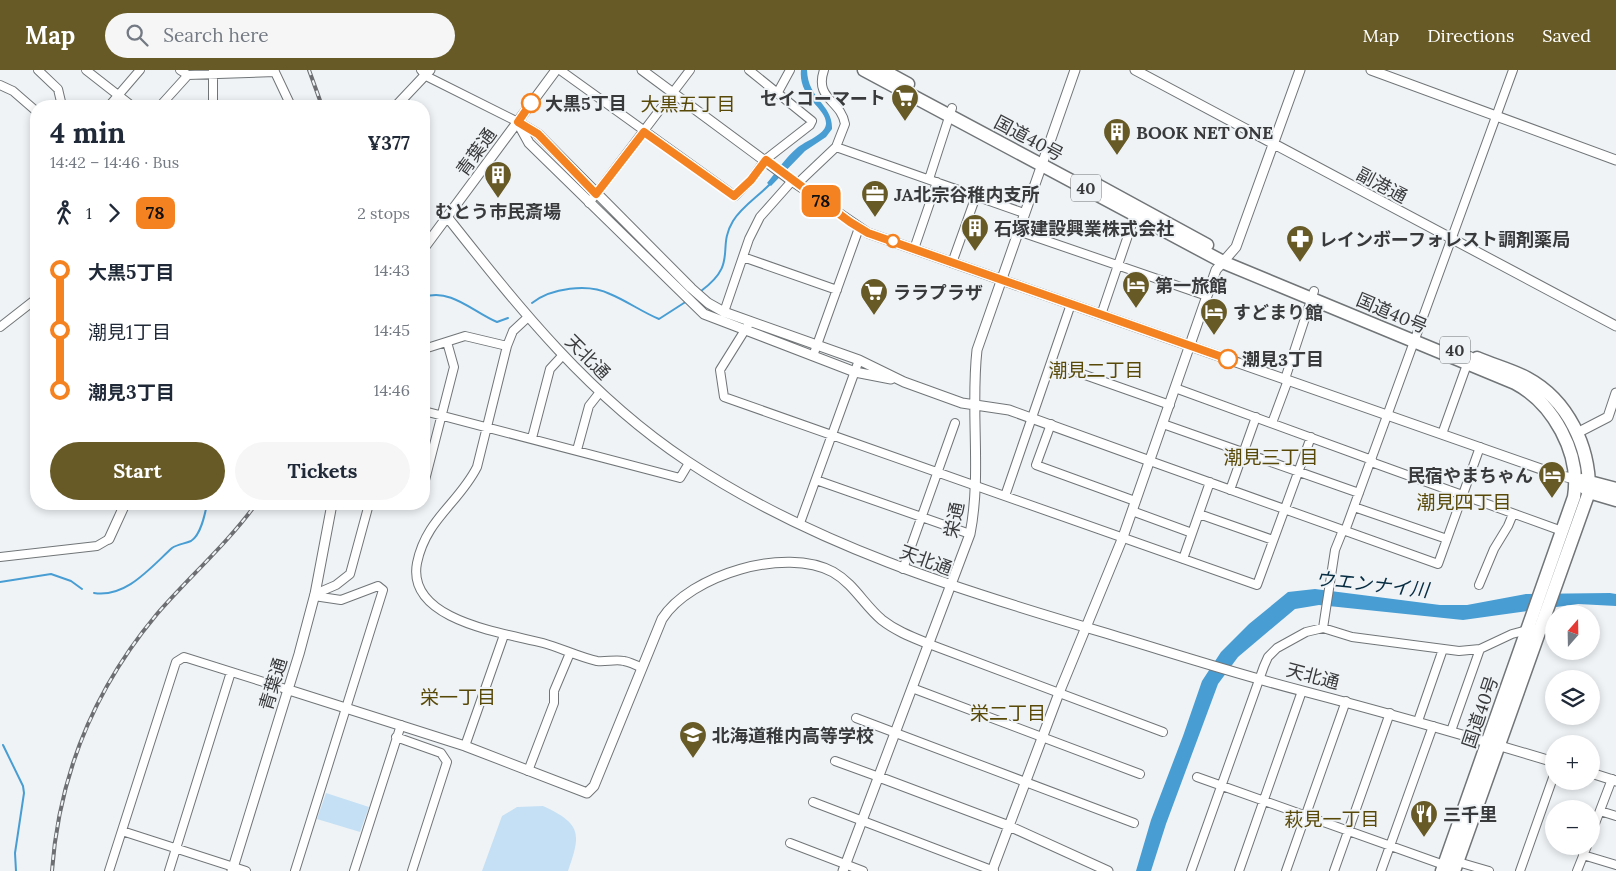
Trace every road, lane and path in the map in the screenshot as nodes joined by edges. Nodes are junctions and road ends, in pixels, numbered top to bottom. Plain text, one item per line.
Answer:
1 (38, 70) edge
2 (86, 70) edge
3 (140, 70) edge
4 (180, 70) edge
5 (556, 70) edge
6 (560, 70) edge
7 (642, 70) edge
8 (690, 70) edge
9 (749, 70) edge
10 (790, 70) edge
11 (824, 70) edge
12 (864, 70) edge
13 (882, 70) edge
14 (1074, 70) edge
15 (1135, 70) edge
16 (1300, 70) edge
17 (1371, 70) edge
18 (1513, 70) edge
19 (274, 71) edge
20 (213, 72) edge
21 (426, 72) edge
22 (188, 75) junction
23 (0, 85) edge
24 (778, 92) junction
25 (673, 93) junction
26 (119, 95) junction
27 (61, 100) edge
28 (114, 100) edge
29 (125, 100) edge
30 (165, 100) edge
31 (213, 100) edge
32 (288, 100) edge
33 (401, 100) edge
34 (30, 106) edge
35 (951, 112) junction
36 (1496, 116) junction
37 (518, 122) junction
38 (644, 132) junction
39 (1273, 145) junction
40 (836, 147) junction
41 (1616, 160) edge
42 (1042, 161) junction
43 (768, 162) junction
44 (793, 181) junction
45 (933, 181) junction
46 (596, 194) junction
47 (976, 196) junction
48 (589, 203) junction
49 (1136, 211) junction
50 (1024, 213) junction
51 (448, 218) junction
52 (858, 228) junction
53 (1018, 231) junction
54 (430, 240) edge
55 (1450, 240) junction
56 (914, 249) junction
57 (743, 257) junction
58 (1227, 259) junction
59 (952, 263) junction
60 (1118, 265) junction
61 (1001, 279) junction
62 (837, 290) junction
63 (1313, 295) junction
64 (1207, 296) junction
65 (30, 304) edge
66 (1071, 304) junction
67 (724, 312) junction
68 (1101, 315) junction
69 (528, 318) junction
70 (750, 322) junction
71 (1616, 326) edge
72 (0, 327) edge
73 (744, 331) junction
74 (1415, 338) junction
75 (447, 342) junction
76 (507, 346) junction
77 (817, 346) junction
78 (1190, 346) junction
79 (430, 347) edge
80 (562, 356) junction
81 (813, 356) junction
82 (859, 360) junction
83 (1468, 360) junction
84 (1051, 363) junction
85 (855, 372) junction
86 (1286, 379) junction
87 (904, 382) junction
88 (1175, 388) junction
89 (600, 392) junction
90 (1616, 393) edge
91 (973, 405) junction
92 (1170, 405) junction
93 (430, 412) edge
94 (441, 415) junction
95 (1388, 415) junction
96 (1256, 417) junction
97 (1032, 418) junction
98 (1612, 419) edge
99 (955, 422) dead end
100 (1272, 423) junction
101 (1050, 424) junction
102 (1163, 424) junction
103 (487, 427) junction
104 (1562, 433) junction
105 (1577, 433) junction
106 (832, 434) junction
107 (1442, 434) junction
108 (532, 438) junction
109 (1311, 438) junction
110 (1480, 447) junction
111 (1568, 449) junction
112 (578, 450) junction
113 (1243, 452) junction
114 (430, 460) edge
115 (1150, 460) junction
116 (1371, 461) junction
117 (689, 462) junction
118 (938, 472) junction
119 (1299, 472) junction
120 (1575, 479) junction
121 (816, 480) junction
122 (1210, 482) junction
123 (976, 486) junction
124 (1589, 486) junction
125 (1616, 488) edge
126 (1230, 490) junction
127 (1360, 493) junction
128 (1005, 496) junction
129 (1463, 496) junction
130 (1616, 500) edge
131 (1136, 501) junction
132 (1354, 507) junction
133 (1285, 509) junction
134 (122, 510) edge
135 (331, 510) edge
136 (367, 510) edge
137 (1132, 511) junction
138 (1199, 514) junction
139 (1513, 514) junction
140 (922, 518) junction
141 (800, 523) junction
142 (1344, 530) junction
143 (1562, 531) junction
144 (1192, 533) junction
145 (970, 534) junction
146 (1123, 537) junction
147 (109, 539) joint
148 (1447, 539) junction
149 (1274, 540) junction
150 (0, 557) edge
151 (1184, 559) junction
152 (903, 569) junction
153 (951, 586) junction
154 (1479, 586) dead end
155 (314, 595) junction
156 (1533, 625) junction
157 (1086, 627) junction
158 (1323, 628) junction
159 (504, 635) junction
160 (929, 644) junction
161 (1443, 649) junction
162 (1480, 649) junction
163 (570, 653) junction
164 (642, 668) junction
165 (231, 672) junction
166 (1259, 678) junction
167 (912, 688) junction
168 (289, 690) junction
169 (1302, 691) junction
170 (1060, 693) junction
171 (1346, 702) junction
172 (348, 708) junction
173 (1390, 713) junction
174 (856, 718) dead end
175 (1418, 721) junction
176 (401, 725) junction
177 (1433, 726) junction
178 (1451, 731) junction
179 (895, 732) junction
180 (1163, 732) dead end
181 (396, 737) junction
182 (1043, 738) junction
183 (1494, 744) junction
184 (465, 746) junction
185 (1545, 759) edge
186 (834, 761) dead end
187 (528, 771) junction
188 (1140, 774) dead end
189 (1600, 776) edge
190 (878, 777) junction
191 (1196, 778) dead end
192 (1614, 780) edge
193 (1026, 782) junction
194 (1222, 786) junction
195 (1549, 790) edge
196 (1263, 801) junction
197 (813, 802) dead end
198 (1600, 811) joint
199 (1306, 816) junction
200 (1616, 816) edge
201 (862, 820) junction
202 (1134, 823) dead end
203 (1009, 826) junction
204 (122, 831) junction
205 (1348, 831) junction
206 (790, 843) dead end
207 (1390, 846) junction
208 (176, 848) junction
209 (1583, 855) joint
210 (1616, 865) edge
211 (1450, 867) edge
212 (844, 868) edge
213 (233, 869) edge
214 (109, 871) edge
215 (169, 871) edge
216 (246, 871) edge
217 (295, 871) edge
218 (354, 871) edge
219 (412, 871) edge
220 (862, 871) edge
221 (993, 871) edge
222 (1108, 871) edge
223 (1192, 871) edge
224 (1239, 871) edge
225 (1286, 871) edge
226 (1334, 871) edge
227 (1381, 871) edge
228 (1489, 871) edge
229 (1520, 871) edge
230 (1577, 871) edge

1 - 27 street
2 - 26 street
3 - 26 street
4 - 22 street
5 - 37 street, 青葉通
6 - 38 street
7 - 25 street
8 - 25 street
9 - 24 street
10 - 24 street
11 - 40 street
12 - 35 highway, 国道40号 / 40
13 - 35 highway, 国道40号 / 40
14 - 42 street, 栄通
15 - 39 street, 副港通
16 - 39 street
17 - 36 street
18 - 36 street
19 - 20 street
19 - 32 street
20 - 22 street
20 - 31 street
21 - 33 street
21 - 37 street
22 - 30 street
23 - 34 street
24 - 43 street
25 - 38 street
25 - 43 street
26 - 28 street
26 - 29 street
35 - 42 highway, 国道40号 / 40
35 - 45 street
36 - 41 street
36 - 55 street
37 - 46 street
37 - 48 street
37 - 51 street, 青葉通
38 - 43 street
38 - 46 street
39 - 55 street, 副港通
39 - 58 street
40 - 44 street
40 - 45 street
42 - 49 highway, 国道40号 / 40
42 - 50 street, 栄通
43 - 44 street
44 - 52 street
44 - 57 street
45 - 47 street
45 - 56 street
46 - 48 street
46 - 67 street
47 - 50 street
47 - 59 street
48 - 73 street
49 - 58 highway, 国道40号 / 40
49 - 60 street
50 - 53 street, 栄通
51 - 54 street, 青葉通
51 - 69 street, 天北通
52 - 56 street
52 - 62 street
53 - 60 street
53 - 61 street, 栄通
55 - 71 street, 副港通
55 - 74 street
56 - 59 street
57 - 62 street
57 - 67 street
58 - 63 highway, 国道40号 / 40
58 - 64 street
59 - 61 street
60 - 64 street
60 - 68 street
61 - 66 street
61 - 91 street, 栄通
62 - 77 street
63 - 74 highway, 国道40号 / 40
63 - 86 street
64 - 78 street
65 - 72 street
66 - 68 street
66 - 84 street
67 - 70 street
68 - 78 street
69 - 76 street
69 - 80 street, 天北通
70 - 73 street
70 - 77 street
73 - 81 street
73 - 106 street
74 - 83 highway, 国道40号 / 40
74 - 95 street
75 - 76 street
75 - 79 street
75 - 94 street
76 - 103 street
77 - 81 street
77 - 82 street
78 - 86 street
78 - 88 street
80 - 89 street, 天北通
80 - 108 street
81 - 85 street
82 - 85 street
82 - 87 street
83 - 104 highway, 国道40号 / 40
83 - 105 highway, 国道40号 / 40
83 - 107 street
84 - 92 street
84 - 97 street
85 - 87 street
85 - 106 street
86 - 95 street
86 - 100 street
87 - 91 street
88 - 92 street
88 - 96 street
89 - 112 street
89 - 117 street, 天北通
90 - 98 street
91 - 97 street
91 - 123 street, 栄通
92 - 102 street
93 - 94 street
94 - 103 street
94 - 114 street
95 - 107 street
95 - 116 street
96 - 100 street
96 - 113 street
97 - 101 street
97 - 128 street
98 - 105 street
99 - 118 street
100 - 109 street
101 - 115 street
101 - 131 street
102 - 113 street
102 - 115 street
103 - 108 street
103 - 159 street
104 - 105 street
104 - 111 highway, 国道40号 / 40
105 - 111 street
105 - 124 highway, 国道40号 / 40
106 - 118 street
106 - 121 street
107 - 110 street
108 - 112 street
109 - 116 street
109 - 119 street
110 - 120 street
110 - 129 street
111 - 120 highway, 国道40号 / 40
112 - 117 street
113 - 119 street
113 - 126 street
115 - 122 street
115 - 131 street
116 - 127 street
116 - 129 street
117 - 141 street, 天北通
118 - 123 street
118 - 140 street
119 - 127 street
119 - 133 street
120 - 124 highway
120 - 143 highway, 国道40号 / 40
121 - 140 street
121 - 141 street
122 - 126 street
122 - 138 street
123 - 128 street
123 - 145 street, 栄通
124 - 125 highway
124 - 130 highway
124 - 156 highway, 国道40号 / 40
126 - 133 street
127 - 132 street
128 - 146 street
129 - 139 street
129 - 148 street
131 - 137 street
132 - 142 street
132 - 148 street
133 - 142 street
133 - 149 street
134 - 147 street
135 - 155 street, 青葉通
136 - 155 street
137 - 144 street
137 - 146 street
138 - 144 street
138 - 149 street
139 - 143 street
139 - 154 street
140 - 145 street
140 - 152 street
141 - 152 street, 天北通
142 - 148 street
142 - 158 street
143 - 156 highway, 国道40号 / 40
144 - 151 street
145 - 153 street, 栄通
146 - 151 street
146 - 157 street
147 - 150 street
149 - 151 street
152 - 153 street, 天北通
153 - 157 street, 天北通
153 - 160 street, 栄通
155 - 168 street, 青葉通
155 - 172 street
156 - 162 street
156 - 183 highway, 国道40号 / 40
157 - 166 street, 天北通
157 - 170 street
158 - 161 street
158 - 166 street
159 - 163 street
159 - 184 street
160 - 164 street
160 - 167 street, 栄通
160 - 170 street
161 - 162 street
161 - 175 street
162 - 178 street
163 - 164 street
163 - 187 street
164 - 187 street
165 - 168 street
165 - 204 street
165 - 208 street
166 - 169 street, 天北通
166 - 194 street
167 - 179 street, 栄通
167 - 182 street
168 - 172 street
168 - 213 street, 青葉通
169 - 171 street, 天北通
169 - 196 street
170 - 180 street
170 - 182 street
171 - 173 street, 天北通
171 - 199 street
172 - 176 street
172 - 217 street
173 - 175 street, 天北通
173 - 205 street
174 - 179 street
175 - 177 street, 天北通
176 - 181 street
176 - 184 street
177 - 178 street, 天北通
177 - 207 street
178 - 183 street, 天北通
179 - 190 street, 栄通
179 - 193 street
181 - 218 street
181 - 219 street
182 - 188 street
182 - 193 street
183 - 185 street, 天北通
183 - 211 highway, 国道40号 / 40
184 - 187 street
186 - 190 street
189 - 192 street
190 - 201 street, 栄通
190 - 203 street
191 - 194 street
192 - 198 street
193 - 202 street
193 - 203 street
194 - 196 street
194 - 223 street
195 - 229 street
196 - 199 street
196 - 224 street
197 - 201 street
198 - 200 street
199 - 205 street
199 - 225 street
201 - 212 street, 栄通
201 - 221 street
203 - 221 street
203 - 222 street
204 - 208 street
204 - 214 street
205 - 207 street
205 - 226 street
206 - 212 street
207 - 211 street
207 - 227 street
208 - 213 street
208 - 215 street
209 - 210 street
209 - 230 street
211 - 228 street
212 - 220 street
213 - 216 street

